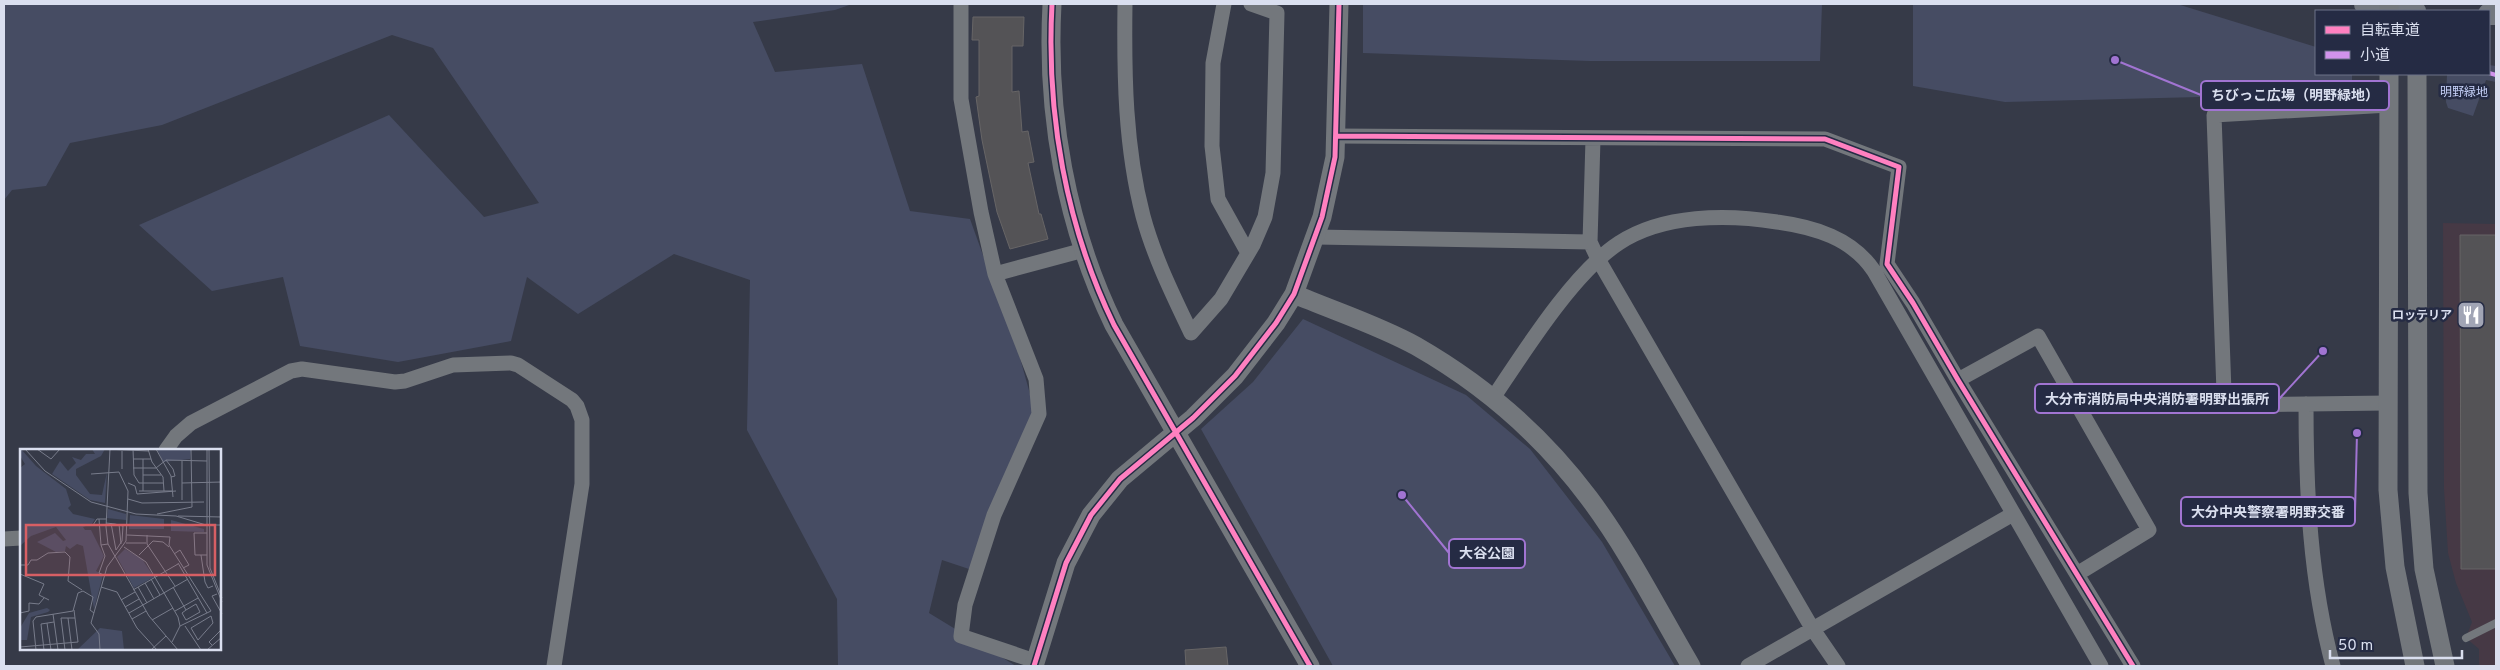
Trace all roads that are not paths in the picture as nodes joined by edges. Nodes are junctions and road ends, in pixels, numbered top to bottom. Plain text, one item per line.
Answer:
1 (961, 4) edge
2 (1052, 4) edge
3 (1126, 4) edge
4 (1224, 4) edge
5 (1251, 4) edge
6 (1339, 4) edge
7 (2365, 4) edge
8 (2409, 10) edge
9 (2389, 75) edge
10 (2417, 75) edge
11 (2389, 105) junction
12 (1336, 136) junction
13 (1593, 139) junction
14 (1316, 237) junction
15 (1590, 242) junction
16 (1084, 250) junction
17 (1248, 253) junction
18 (1598, 259) junction
19 (1880, 268) junction
20 (995, 274) junction
21 (1294, 294) junction
22 (1958, 380) junction
23 (1493, 398) junction
24 (2388, 403) junction
25 (2306, 404) junction
26 (1176, 432) junction
27 (167, 449) edge
28 (2013, 514) junction
29 (20, 538) edge
30 (4, 539) edge
31 (2077, 574) junction
32 (2496, 623) edge
33 (1812, 628) junction
34 (2466, 638) dead end
35 (1035, 663) edge
36 (554, 666) edge
37 (1310, 666) edge
38 (1691, 666) edge
39 (1748, 666) edge
40 (1838, 666) edge
41 (2101, 666) edge
42 (2133, 666) edge
43 (2333, 666) edge
44 (2415, 666) edge
45 (2445, 666) edge

1 - 20 street
2 - 16 street
3 - 17 street
4 - 17 street
5 - 17 street
6 - 12 street
7 - 8 main road
9 - 11 street
10 - 45 street
11 - 24 street
11 - 25 street
12 - 13 street
12 - 14 street
13 - 15 street
13 - 19 street
14 - 15 street
14 - 21 street
15 - 18 street
16 - 20 street
16 - 26 street
18 - 19 street
18 - 23 street
18 - 33 street
19 - 22 street
19 - 28 street
20 - 35 street
21 - 23 street
21 - 26 street
22 - 31 street
22 - 31 street
23 - 38 street
24 - 25 street
24 - 44 street
25 - 43 street
26 - 35 street
26 - 37 street
27 - 36 street
28 - 33 street
28 - 41 street
29 - 30 street
31 - 42 street
32 - 34 lane
33 - 39 street
33 - 40 street

